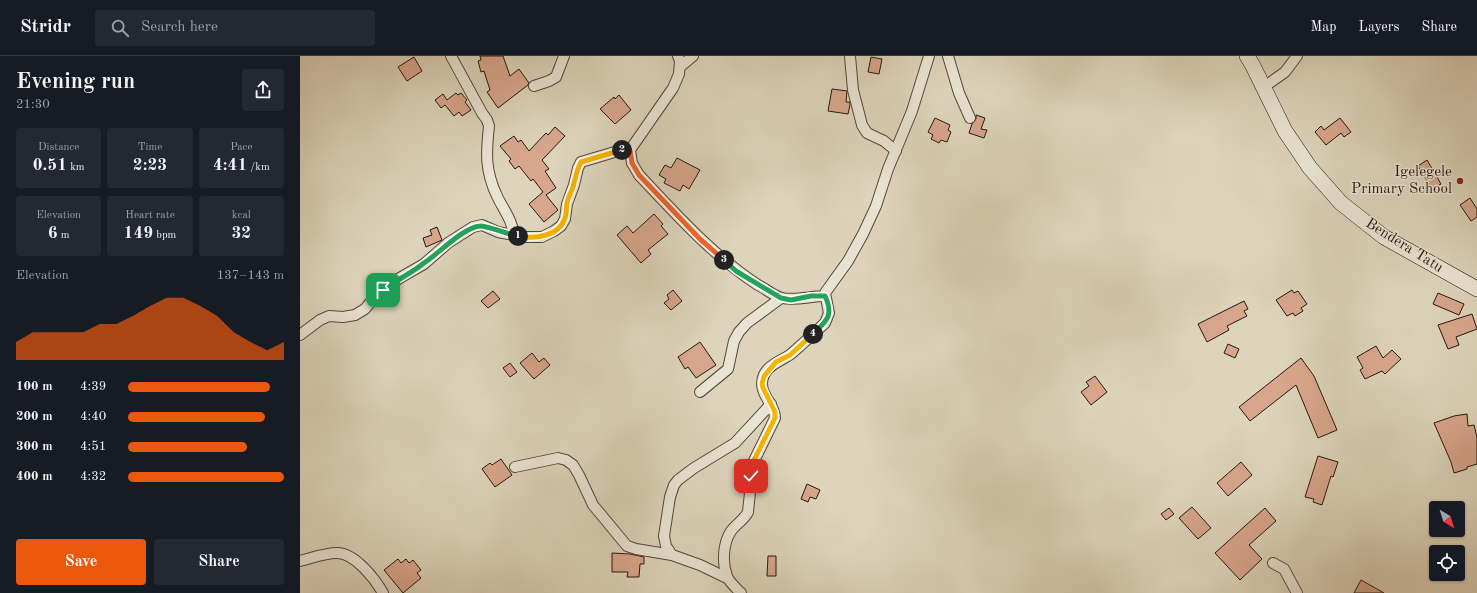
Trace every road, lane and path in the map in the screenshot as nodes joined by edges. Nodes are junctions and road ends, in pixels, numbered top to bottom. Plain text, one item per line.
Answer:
1 (451, 56) edge
2 (564, 56) edge
3 (678, 56) edge
4 (693, 56) edge
5 (850, 56) edge
6 (929, 56) edge
7 (948, 56) edge
8 (1247, 56) edge
9 (1297, 56) edge
10 (680, 67) junction
11 (534, 86) dead end
12 (1264, 87) junction
13 (970, 118) dead end
14 (630, 150) junction
15 (896, 151) junction
16 (514, 236) junction
17 (1477, 289) edge
18 (825, 296) junction
19 (781, 298) junction
20 (300, 335) edge
21 (700, 392) dead end
22 (771, 404) junction
23 (514, 467) dead end
24 (672, 555) junction
25 (300, 561) edge
26 (1273, 563) dead end
27 (727, 578) junction
28 (384, 593) edge
29 (741, 593) edge
30 (1297, 593) edge

1 - 16 street
2 - 11 street
3 - 10 street
4 - 10 street
5 - 15 street
6 - 15 street
7 - 13 street
8 - 12 main road, Bendera Tatu
9 - 12 street
10 - 14 street
12 - 17 main road, Bendera Tatu
14 - 16 street
14 - 19 street
15 - 18 street
16 - 20 street
18 - 19 street
18 - 22 street
19 - 21 street
22 - 24 street
22 - 27 street
23 - 24 street
24 - 27 street
25 - 28 street
26 - 30 street
27 - 29 street

